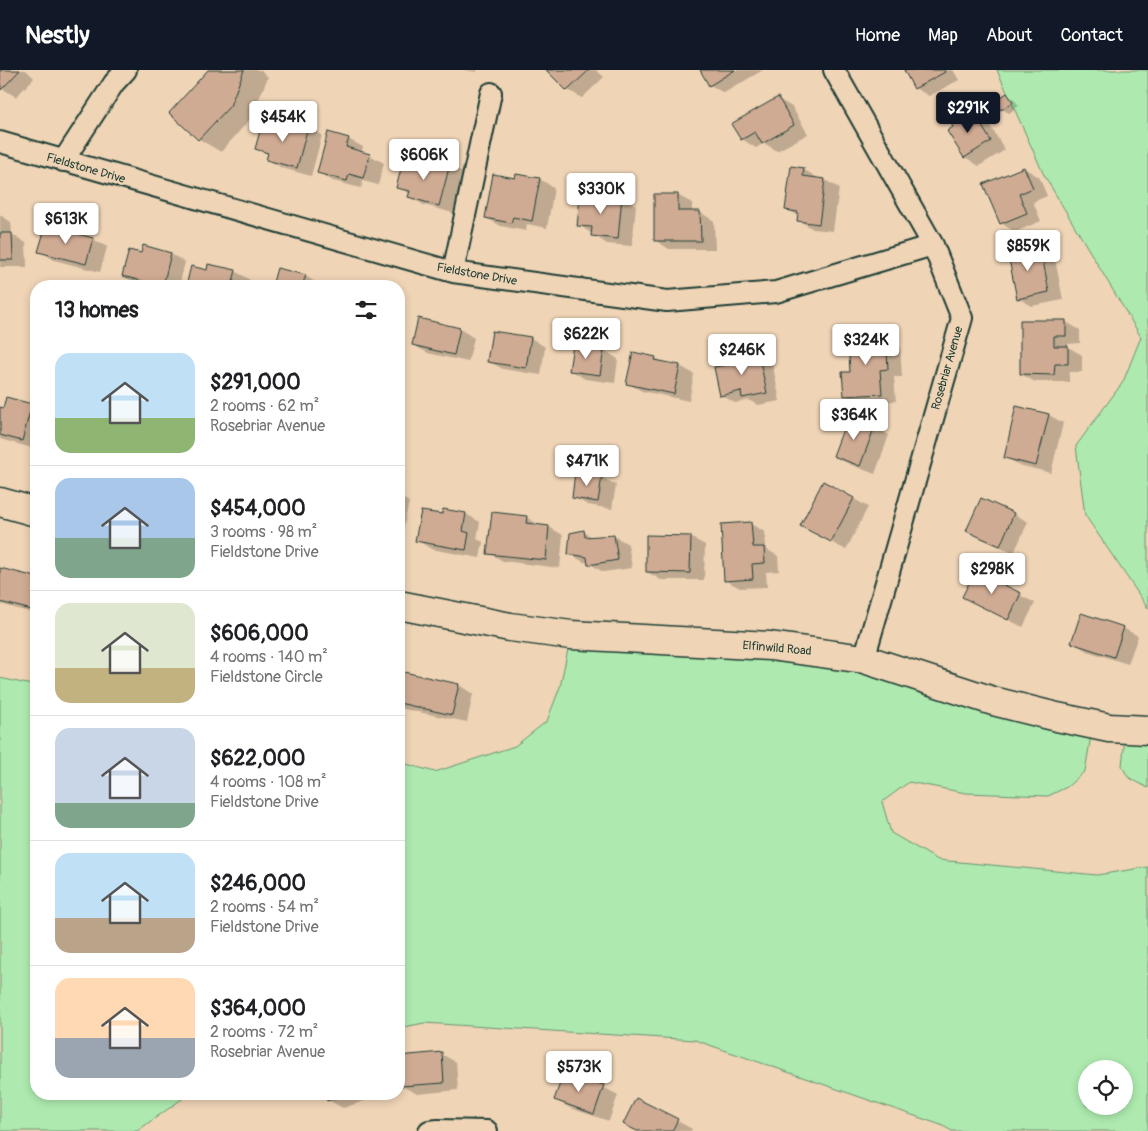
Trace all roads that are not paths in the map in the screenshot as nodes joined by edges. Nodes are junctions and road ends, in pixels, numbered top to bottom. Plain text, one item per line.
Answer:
1 (126, 70) edge
2 (834, 70) edge
3 (491, 93) dead end
4 (0, 142) edge
5 (64, 161) junction
6 (933, 245) junction
7 (453, 272) junction
8 (0, 502) edge
9 (30, 510) edge
10 (405, 606) edge
11 (864, 658) junction
12 (1147, 725) edge
13 (429, 1131) edge
14 (487, 1131) edge

1 - 5 street
2 - 6 street, Rosebriar Avenue
3 - 7 street
4 - 5 street, Fieldstone Drive
5 - 7 street, Fieldstone Drive
6 - 7 street, Fieldstone Drive
6 - 11 street, Rosebriar Avenue
8 - 9 street
10 - 11 street, Elfinwild Road
11 - 12 street, Elfinwild Road
13 - 14 street

